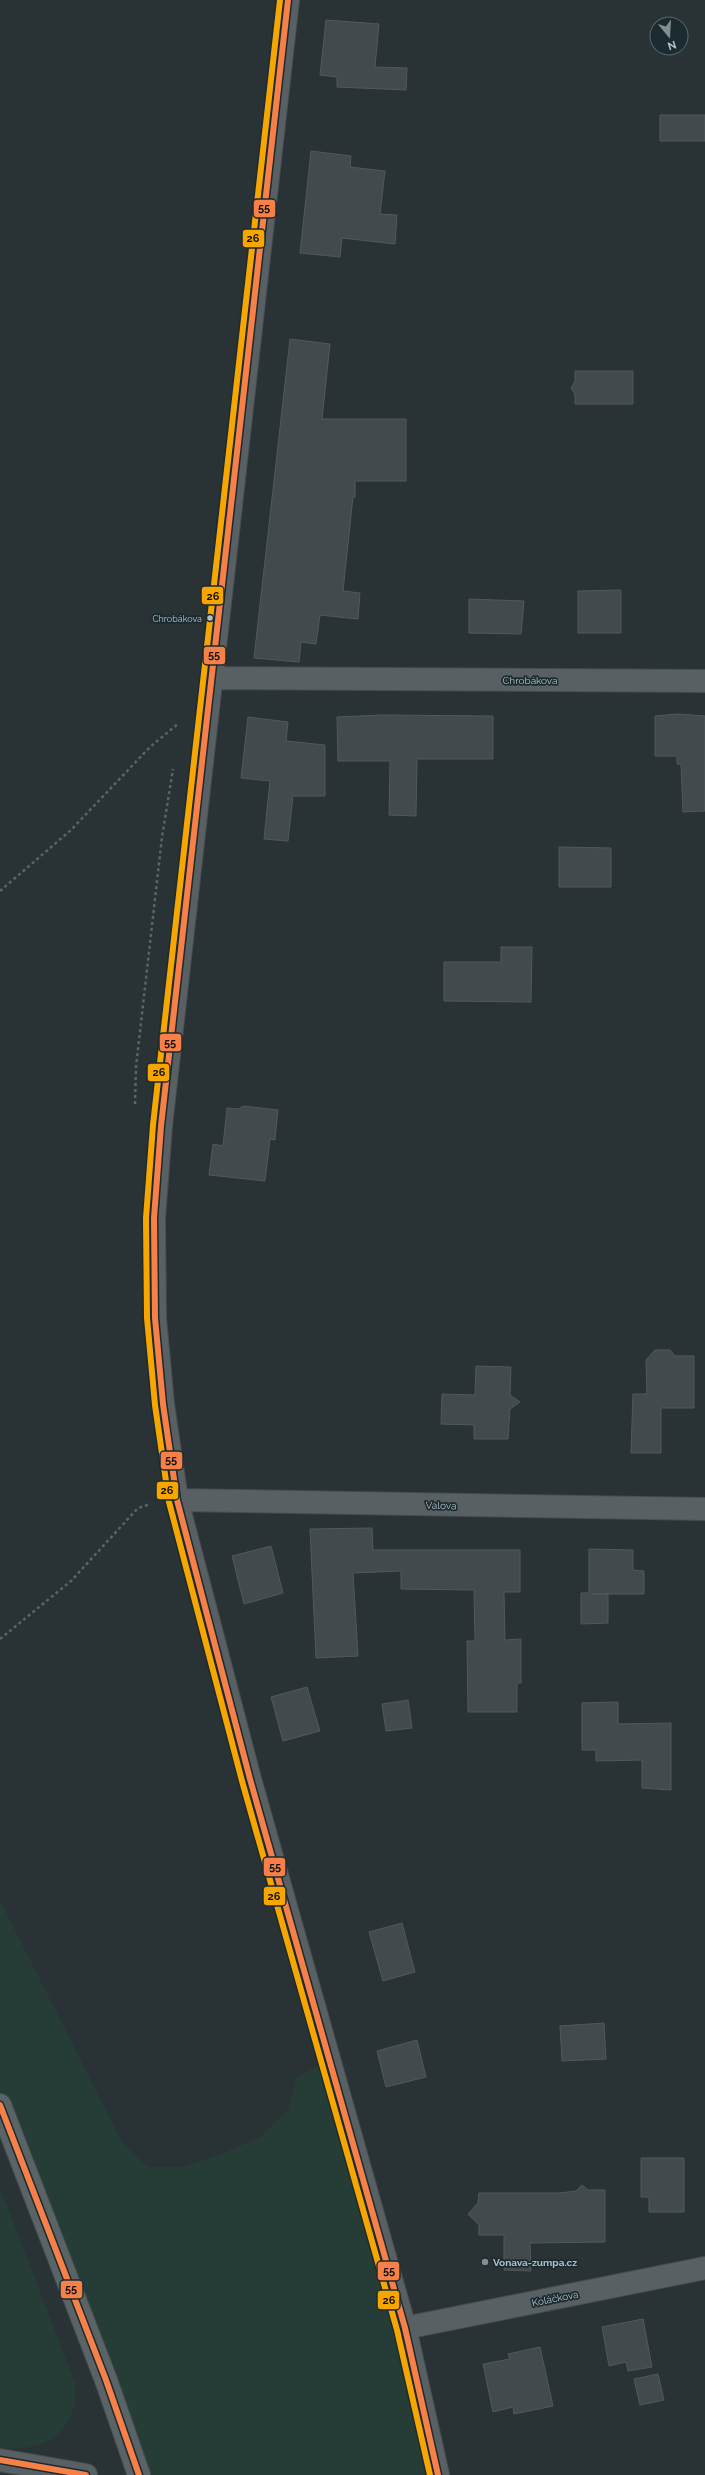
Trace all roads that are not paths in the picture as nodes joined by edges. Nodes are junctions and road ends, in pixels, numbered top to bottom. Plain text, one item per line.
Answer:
1 (288, 0) edge
2 (211, 678) junction
3 (705, 681) edge
4 (177, 1500) junction
5 (705, 1510) edge
6 (0, 2105) edge
7 (705, 2268) edge
8 (405, 2328) junction
9 (0, 2460) edge
10 (86, 2475) edge
11 (139, 2475) edge
12 (438, 2475) edge

1 - 2 street
2 - 3 street, Chrobákova
2 - 4 street
4 - 5 street, Valova
4 - 8 street
6 - 11 main road
7 - 8 street, Koláčkova
8 - 12 street
9 - 10 street

